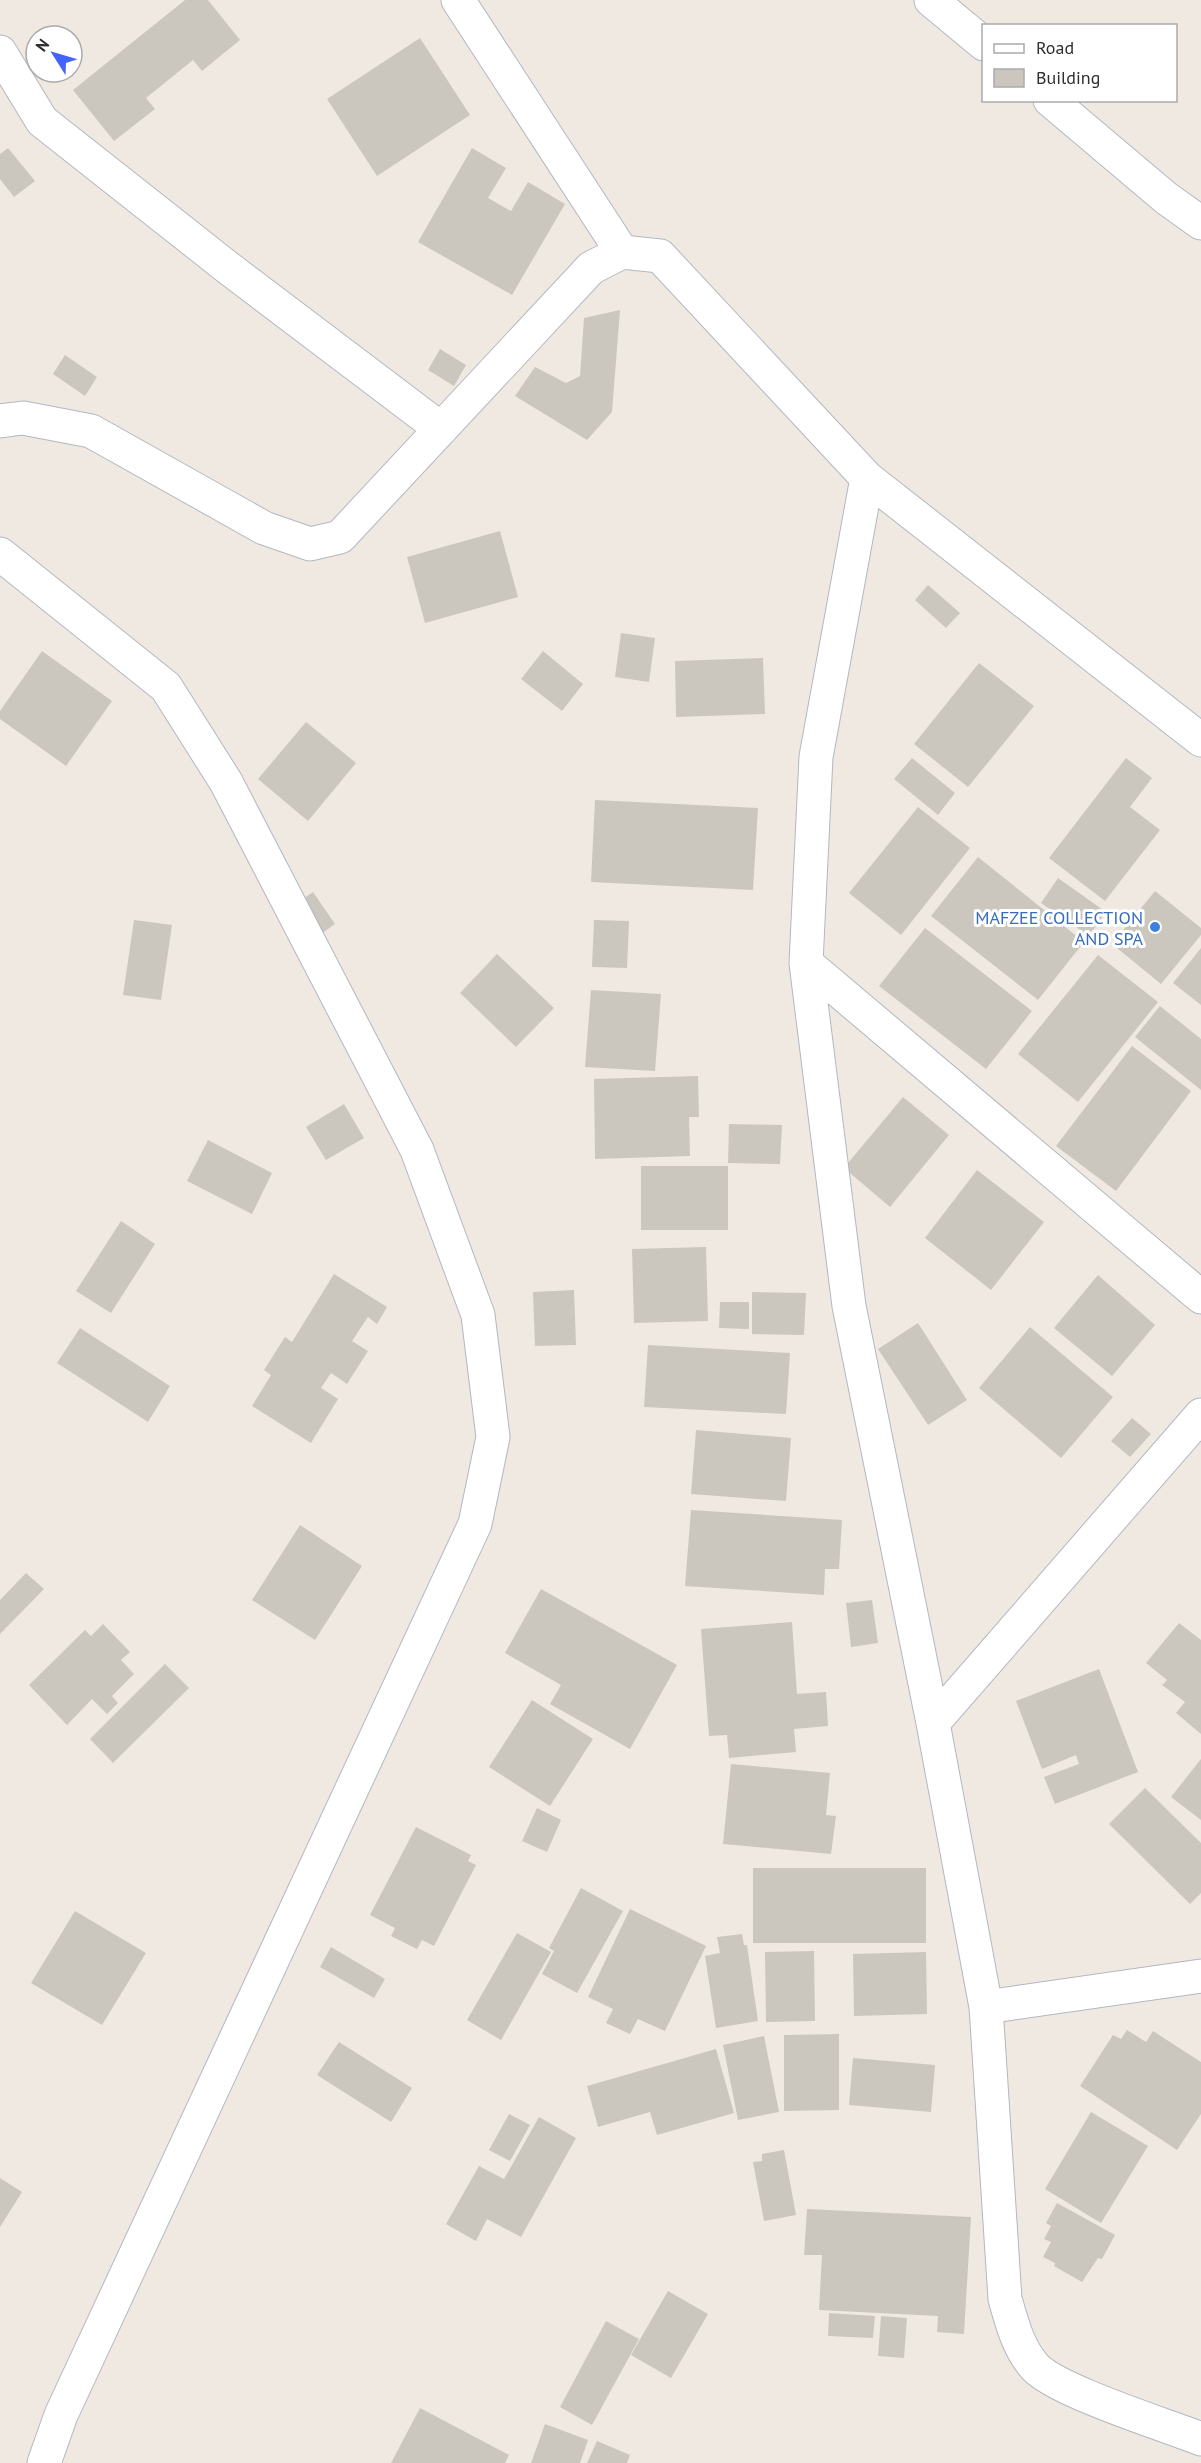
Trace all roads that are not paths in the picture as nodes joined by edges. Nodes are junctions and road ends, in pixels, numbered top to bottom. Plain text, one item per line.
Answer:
1 (458, 0) edge
2 (931, 0) edge
3 (982, 42) edge
4 (0, 52) edge
5 (1052, 102) edge
6 (1201, 223) edge
7 (622, 252) junction
8 (0, 421) edge
9 (441, 429) junction
10 (867, 478) junction
11 (0, 554) edge
12 (1201, 740) edge
13 (806, 963) junction
14 (1201, 1297) edge
15 (1201, 1415) edge
16 (933, 1723) junction
17 (1201, 1976) edge
18 (986, 2007) junction
19 (1201, 2439) edge
20 (44, 2463) edge

1 - 7 street
2 - 3 street
4 - 9 street
5 - 6 street
7 - 9 street
7 - 10 street
8 - 9 street
10 - 12 street
10 - 13 street
11 - 20 street
13 - 14 street
13 - 16 street
15 - 16 street
16 - 18 street
17 - 18 street
18 - 19 street

